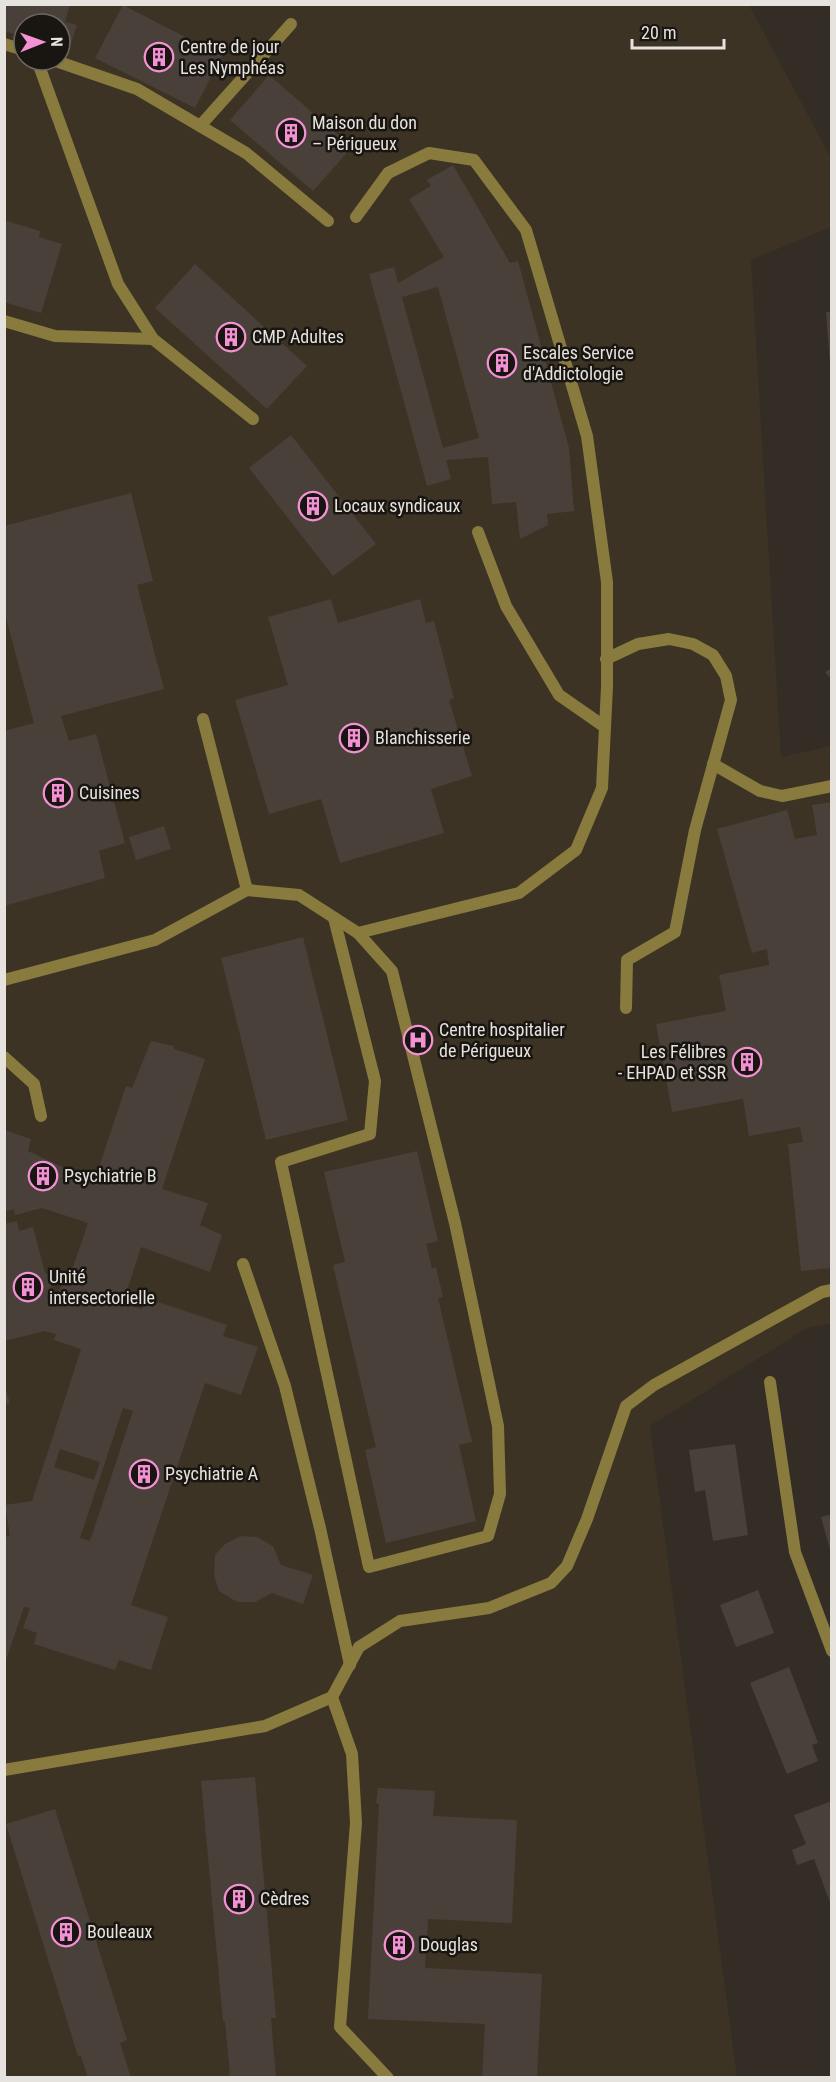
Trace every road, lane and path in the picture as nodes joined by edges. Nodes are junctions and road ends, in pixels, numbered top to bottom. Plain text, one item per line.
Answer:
1 (291, 24) dead end
2 (72, 67) edge
3 (41, 72) edge
4 (201, 126) junction
5 (356, 217) dead end
6 (328, 220) dead end
7 (4, 321) edge
8 (153, 339) junction
9 (253, 419) dead end
10 (478, 532) dead end
11 (606, 659) junction
12 (203, 719) dead end
13 (605, 727) junction
14 (713, 764) junction
15 (831, 786) edge
16 (247, 890) junction
17 (334, 918) junction
18 (358, 933) junction
19 (4, 980) edge
20 (626, 1008) dead end
21 (4, 1057) edge
22 (41, 1116) dead end
23 (243, 1264) dead end
24 (831, 1290) edge
25 (770, 1382) dead end
26 (831, 1651) edge
27 (350, 1665) junction
28 (332, 1697) junction
29 (4, 1770) edge
30 (388, 2078) edge

1 - 4 street
2 - 4 street
3 - 8 street
4 - 6 street
5 - 11 street
7 - 8 street
8 - 9 street
10 - 13 street
11 - 13 street
11 - 14 street
12 - 16 street
13 - 18 street
14 - 15 street
14 - 20 street
16 - 17 street
16 - 19 street
17 - 18 street
17 - 18 street
21 - 22 street
23 - 27 street
24 - 27 street
25 - 26 street
27 - 28 street
28 - 29 street
28 - 30 street

